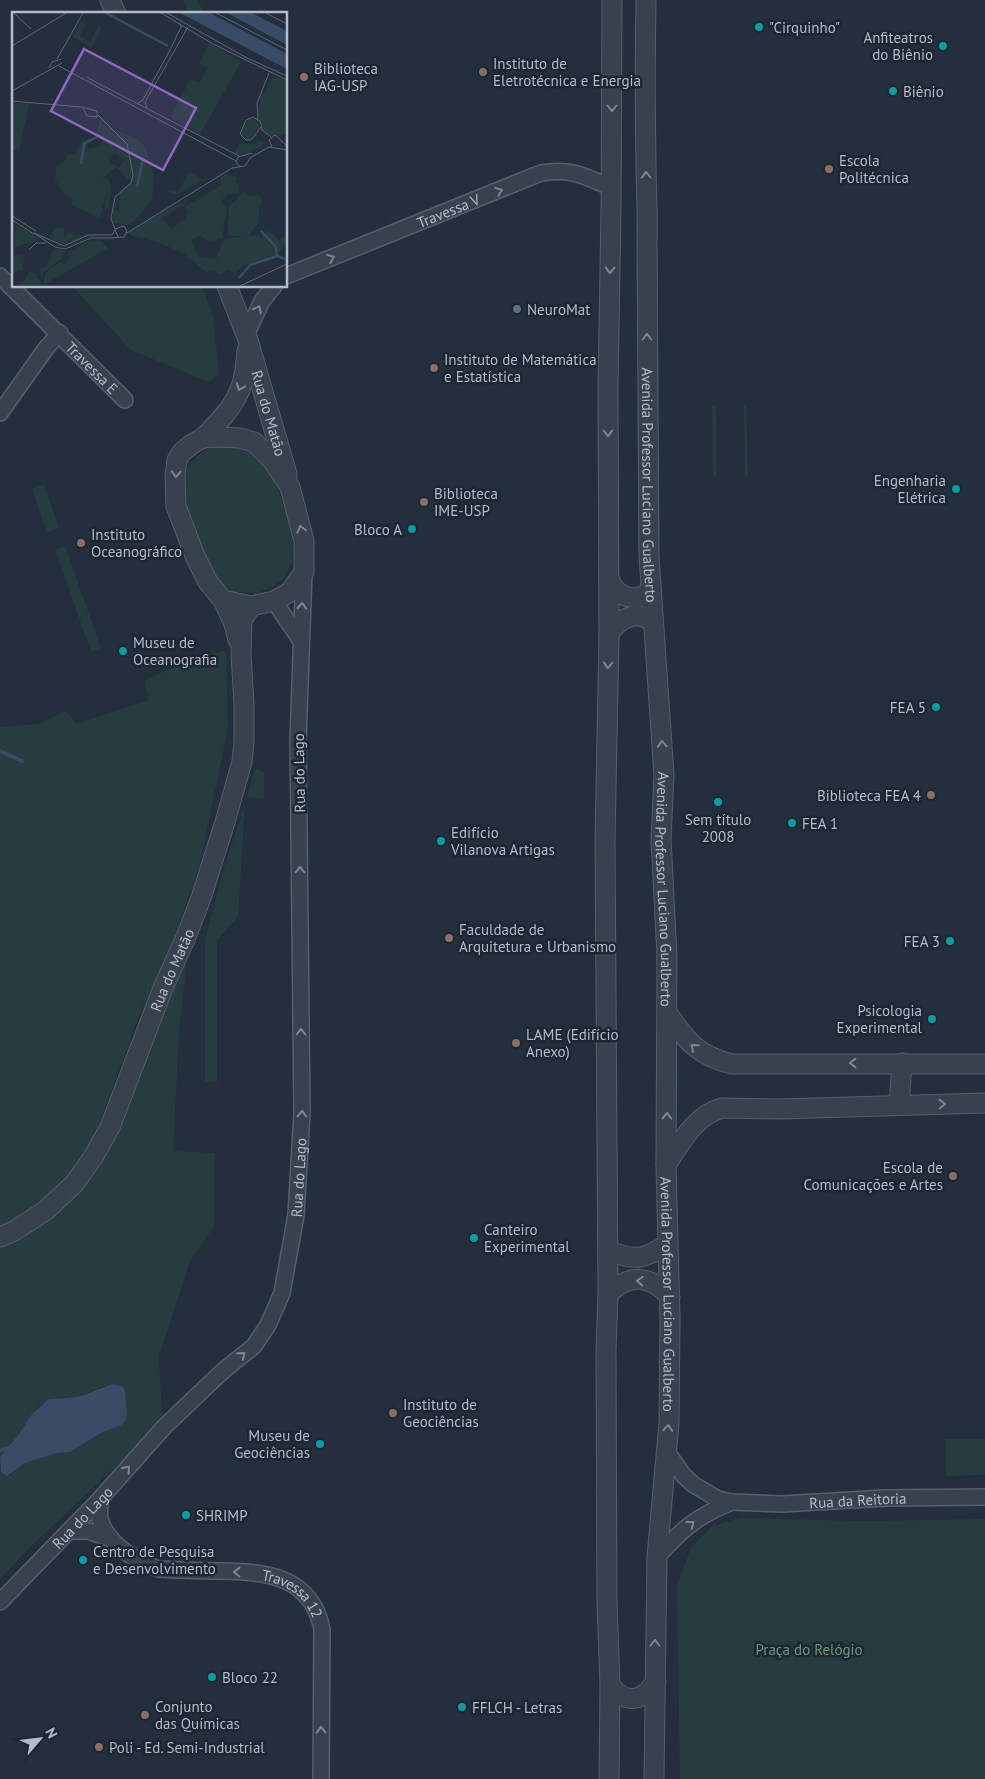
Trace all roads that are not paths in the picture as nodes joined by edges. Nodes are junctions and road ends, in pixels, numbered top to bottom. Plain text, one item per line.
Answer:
1 (110, 0) edge
2 (612, 0) edge
3 (646, 0) edge
4 (115, 12) edge
5 (612, 188) junction
6 (288, 275) edge
7 (0, 276) edge
8 (12, 287) edge
9 (13, 288) edge
10 (228, 288) edge
11 (272, 288) edge
12 (60, 333) junction
13 (247, 337) junction
14 (125, 400) dead end
15 (0, 413) edge
16 (203, 438) junction
17 (290, 487) junction
18 (304, 572) junction
19 (609, 578) junction
20 (650, 588) junction
21 (223, 600) junction
22 (274, 600) junction
23 (251, 606) junction
24 (653, 623) junction
25 (609, 634) junction
26 (301, 641) junction
27 (241, 654) junction
28 (668, 1014) junction
29 (902, 1063) junction
30 (985, 1064) edge
31 (899, 1104) junction
32 (985, 1104) edge
33 (666, 1165) junction
34 (0, 1238) edge
35 (668, 1244) junction
36 (608, 1250) junction
37 (608, 1294) junction
38 (670, 1297) junction
39 (667, 1452) junction
40 (985, 1497) edge
41 (100, 1500) junction
42 (732, 1502) junction
43 (70, 1531) junction
44 (111, 1539) junction
45 (658, 1557) junction
46 (0, 1602) edge
47 (656, 1681) junction
48 (610, 1685) junction
49 (609, 1716) junction
50 (655, 1720) junction
51 (321, 1779) edge
52 (609, 1779) edge
53 (654, 1779) edge

1 - 4 street
2 -> 5 street
20 -> 3 street, Avenida Professor Luciano Gualberto
6 -> 5 street, Travessa V
5 -> 19 street
7 - 8 street, Travessa E
9 - 12 street, Travessa E
10 - 13 street, Rua do Matão
13 -> 11 street
12 - 14 street, Travessa E
12 - 15 street, Travessa E
13 -> 16 street, Rua do Matão
13 - 17 street, Rua do Matão
16 - 17 street
16 -> 21 street
18 -> 17 street
18 - 22 street
26 -> 18 street, Rua do Lago
19 - 20 street
19 - 25 street
20 - 24 street, Avenida Professor Luciano Gualberto
21 - 23 street
21 - 27 street, Rua do Matão
22 - 23 street
22 - 26 street
23 - 27 street, Rua do Matão
24 - 25 street
28 -> 24 street, Avenida Professor Luciano Gualberto
25 -> 36 street
41 -> 26 street, Rua do Lago
27 - 34 street, Rua do Matão
29 -> 28 street
33 -> 28 street, Avenida Professor Luciano Gualberto
29 - 30 street
29 - 31 street
31 -> 32 street
31 - 33 street
33 - 35 street, Avenida Professor Luciano Gualberto
35 - 36 street
35 - 38 street, Avenida Professor Luciano Gualberto
36 - 37 street
38 -> 37 street
37 - 48 street
39 -> 38 street, Avenida Professor Luciano Gualberto
39 - 42 street, Rua da Reitoria
39 - 45 street, Avenida Professor Luciano Gualberto
40 - 42 street, Rua da Reitoria
41 - 43 street, Rua do Lago
41 - 44 street, Travessa 12
45 -> 42 street, Rua da Reitoria
43 - 44 street, Travessa 12
43 - 46 street, Rua do Lago
51 -> 44 street, Travessa 12
47 -> 45 street, Avenida Professor Luciano Gualberto
47 - 48 street
47 - 50 street, Avenida Professor Luciano Gualberto
48 - 49 street
49 - 50 street
49 - 52 street
50 - 53 street, Avenida Professor Luciano Gualberto

